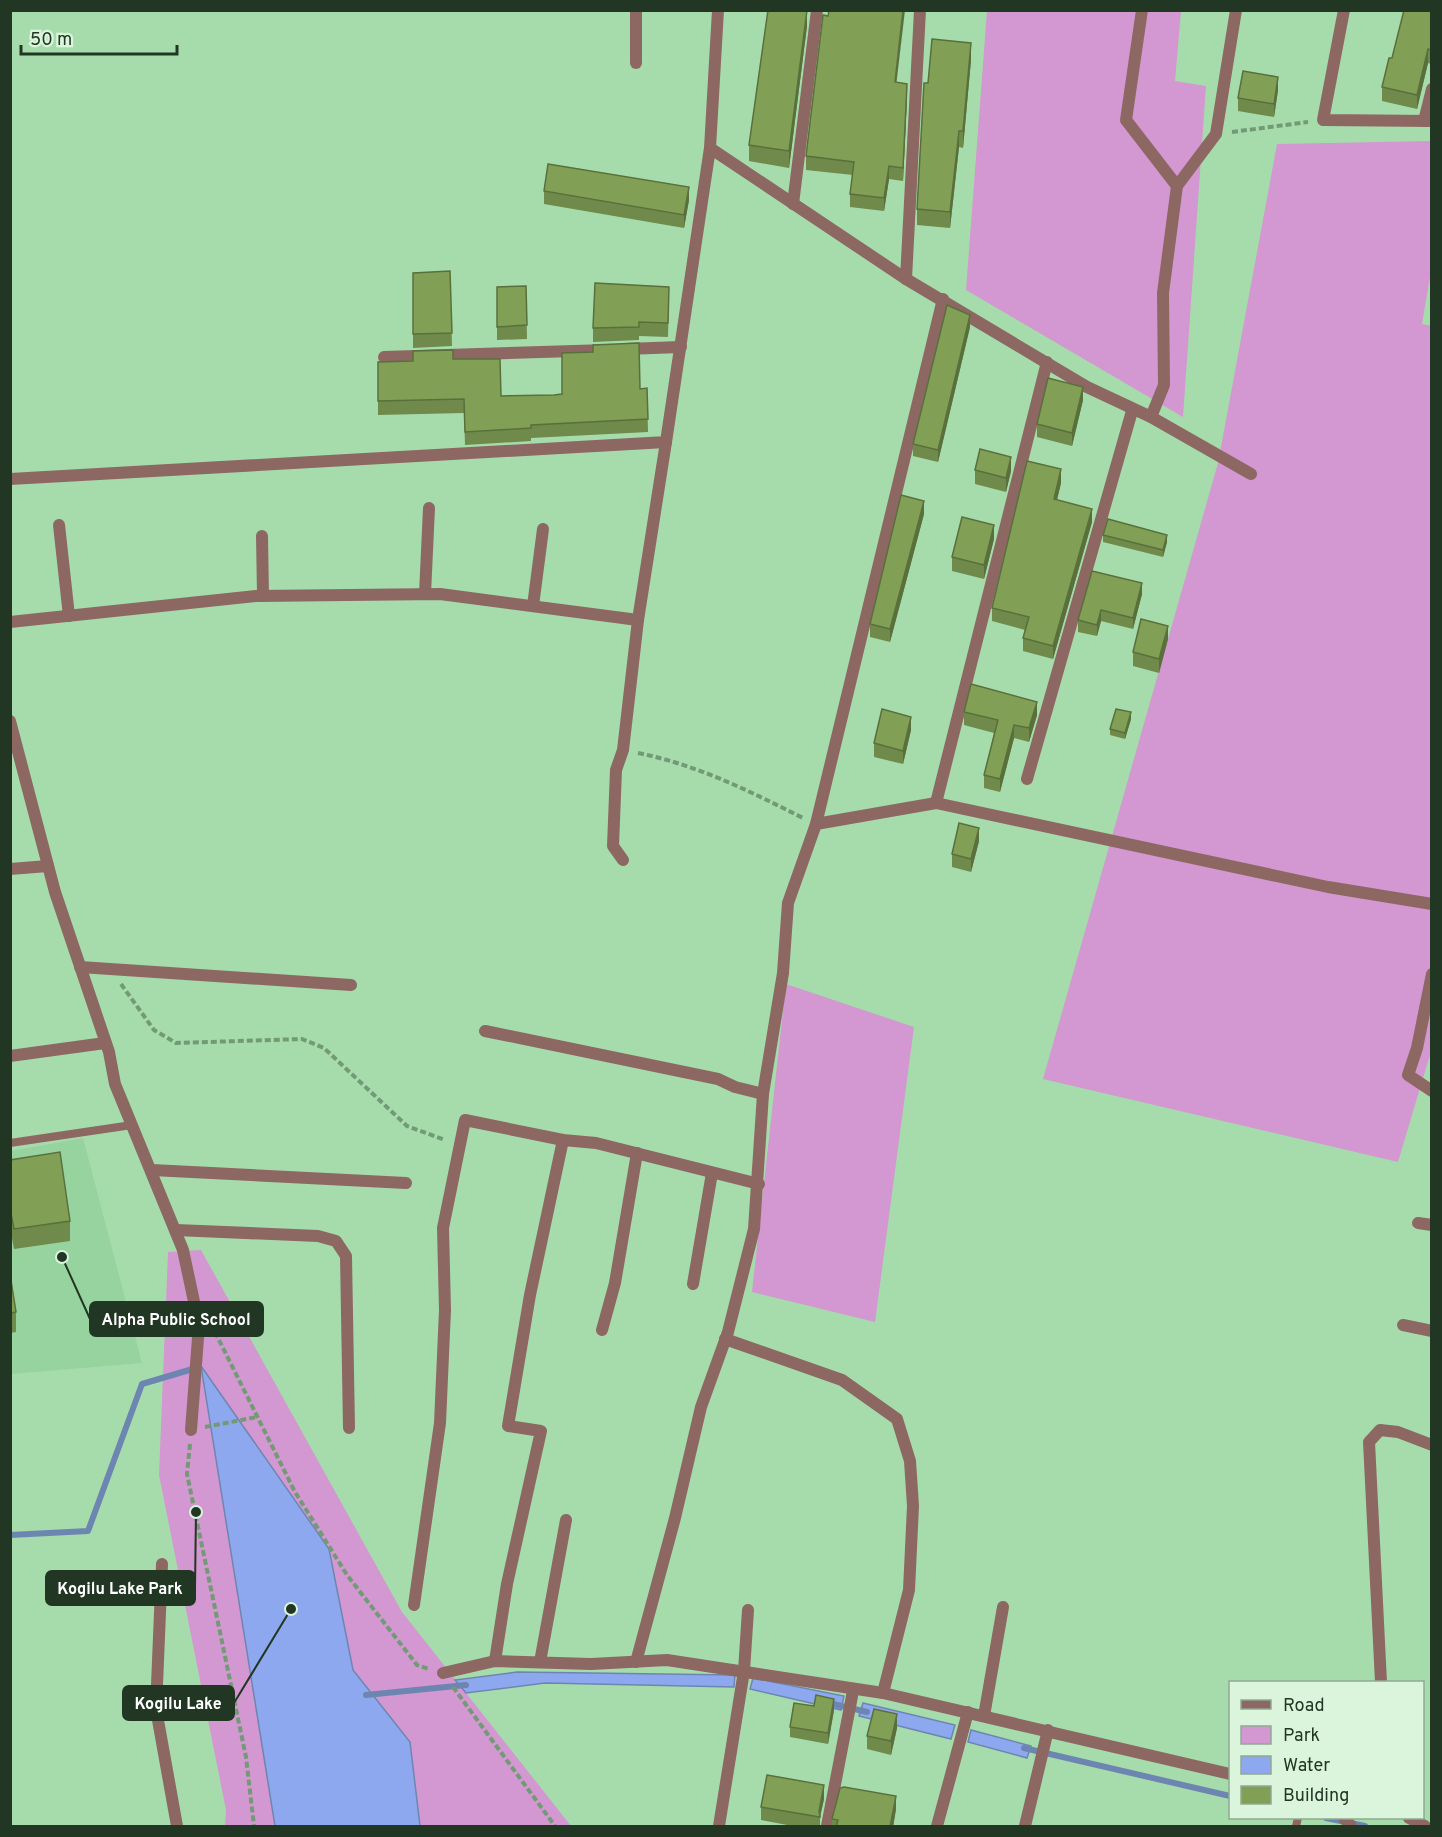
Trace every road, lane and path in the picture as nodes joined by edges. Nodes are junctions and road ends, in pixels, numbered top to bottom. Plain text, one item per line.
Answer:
1 (636, 10) edge
2 (718, 10) edge
3 (817, 10) edge
4 (920, 10) edge
5 (1142, 10) edge
6 (1236, 10) edge
7 (1344, 10) edge
8 (636, 63) dead end
9 (1431, 89) edge
10 (1323, 120) junction
11 (1428, 122) edge
12 (1216, 134) junction
13 (710, 148) junction
14 (1177, 186) junction
15 (793, 204) junction
16 (906, 279) junction
17 (943, 299) junction
18 (681, 347) junction
19 (384, 357) dead end
20 (1047, 362) junction
21 (1132, 411) junction
22 (1150, 417) junction
23 (666, 442) junction
24 (1251, 474) dead end
25 (10, 479) edge
26 (429, 508) dead end
27 (59, 525) dead end
28 (543, 529) dead end
29 (262, 536) dead end
30 (425, 594) junction
31 (263, 596) junction
32 (533, 606) junction
33 (69, 616) junction
34 (638, 620) junction
35 (10, 622) edge
36 (10, 721) edge
37 (623, 750) junction
38 (1027, 779) dead end
39 (936, 802) junction
40 (816, 824) junction
41 (623, 860) dead end
42 (48, 866) junction
43 (10, 869) edge
44 (1431, 904) edge
45 (80, 967) junction
46 (110, 969) junction
47 (1431, 974) edge
48 (351, 985) dead end
49 (485, 1031) dead end
50 (105, 1043) junction
51 (10, 1056) edge
52 (1431, 1090) edge
53 (763, 1094) junction
54 (132, 1125) junction
55 (563, 1140) junction
56 (10, 1143) edge
57 (460, 1145) junction
58 (637, 1153) junction
59 (152, 1170) junction
60 (712, 1173) junction
61 (406, 1183) dead end
62 (759, 1184) junction
63 (1418, 1223) dead end
64 (1431, 1226) edge
65 (176, 1230) junction
66 (693, 1284) dead end
67 (211, 1324) dead end
68 (1403, 1325) dead end
69 (602, 1330) dead end
70 (1431, 1331) edge
71 (725, 1339) junction
72 (257, 1417) junction
73 (349, 1428) dead end
74 (191, 1430) junction
75 (1431, 1444) edge
76 (566, 1520) dead end
77 (162, 1564) dead end
78 (414, 1605) dead end
79 (1003, 1607) dead end
80 (748, 1610) dead end
81 (495, 1661) junction
82 (540, 1662) junction
83 (636, 1662) junction
84 (744, 1671) junction
85 (443, 1673) junction
86 (1381, 1681) edge
87 (853, 1691) junction
88 (883, 1693) junction
89 (968, 1712) junction
90 (984, 1716) junction
91 (1048, 1730) junction
92 (1229, 1774) edge
93 (1411, 1819) edge
94 (177, 1827) edge
95 (254, 1827) edge
96 (555, 1827) edge
97 (719, 1827) edge
98 (827, 1827) edge
99 (937, 1827) edge
100 (1025, 1827) edge
101 (1425, 1827) edge

1 - 8 street
2 - 13 street
3 - 15 street
4 - 16 street
5 - 14 street
6 - 12 street
7 - 10 street
9 - 11 street
10 - 11 street
10 - 12 path
12 - 14 street
13 - 15 street
13 - 18 street
14 - 22 street
15 - 16 street
16 - 17 street
17 - 20 street
17 - 40 street
18 - 19 street
18 - 23 street
20 - 21 street
20 - 39 street
21 - 22 street
21 - 38 street
22 - 24 street
23 - 25 street
23 - 34 street
26 - 30 street
27 - 33 street
28 - 32 street
29 - 31 street
30 - 31 street
30 - 32 street
31 - 33 street
32 - 34 street
33 - 35 street
34 - 37 street
36 - 42 street
37 - 40 path
37 - 41 street
39 - 40 street
39 - 44 street
40 - 53 street
42 - 43 street
42 - 45 street
45 - 46 street
45 - 50 street
46 - 48 street
46 - 57 path
47 - 52 street
49 - 53 street
50 - 51 street
50 - 54 street
53 - 62 street
54 - 56 lane
54 - 59 street
55 - 57 street
55 - 58 street
55 - 81 street
57 - 78 street
58 - 60 street
58 - 69 street
59 - 61 street
59 - 65 street
60 - 62 street
60 - 66 street
62 - 71 street
63 - 64 street
65 - 73 street
65 - 74 street
67 - 72 path
68 - 70 street
71 - 83 street
71 - 88 street
72 - 74 path
72 - 85 path
74 - 95 path
75 - 86 street
76 - 82 street
77 - 94 street
79 - 90 street
80 - 84 street
81 - 82 street
81 - 85 street
82 - 83 street
83 - 84 street
84 - 87 street
84 - 97 street
85 - 96 path
87 - 88 street
87 - 98 street
88 - 89 street
89 - 90 street
89 - 99 street
90 - 91 street
91 - 92 street
91 - 100 street
93 - 101 street

